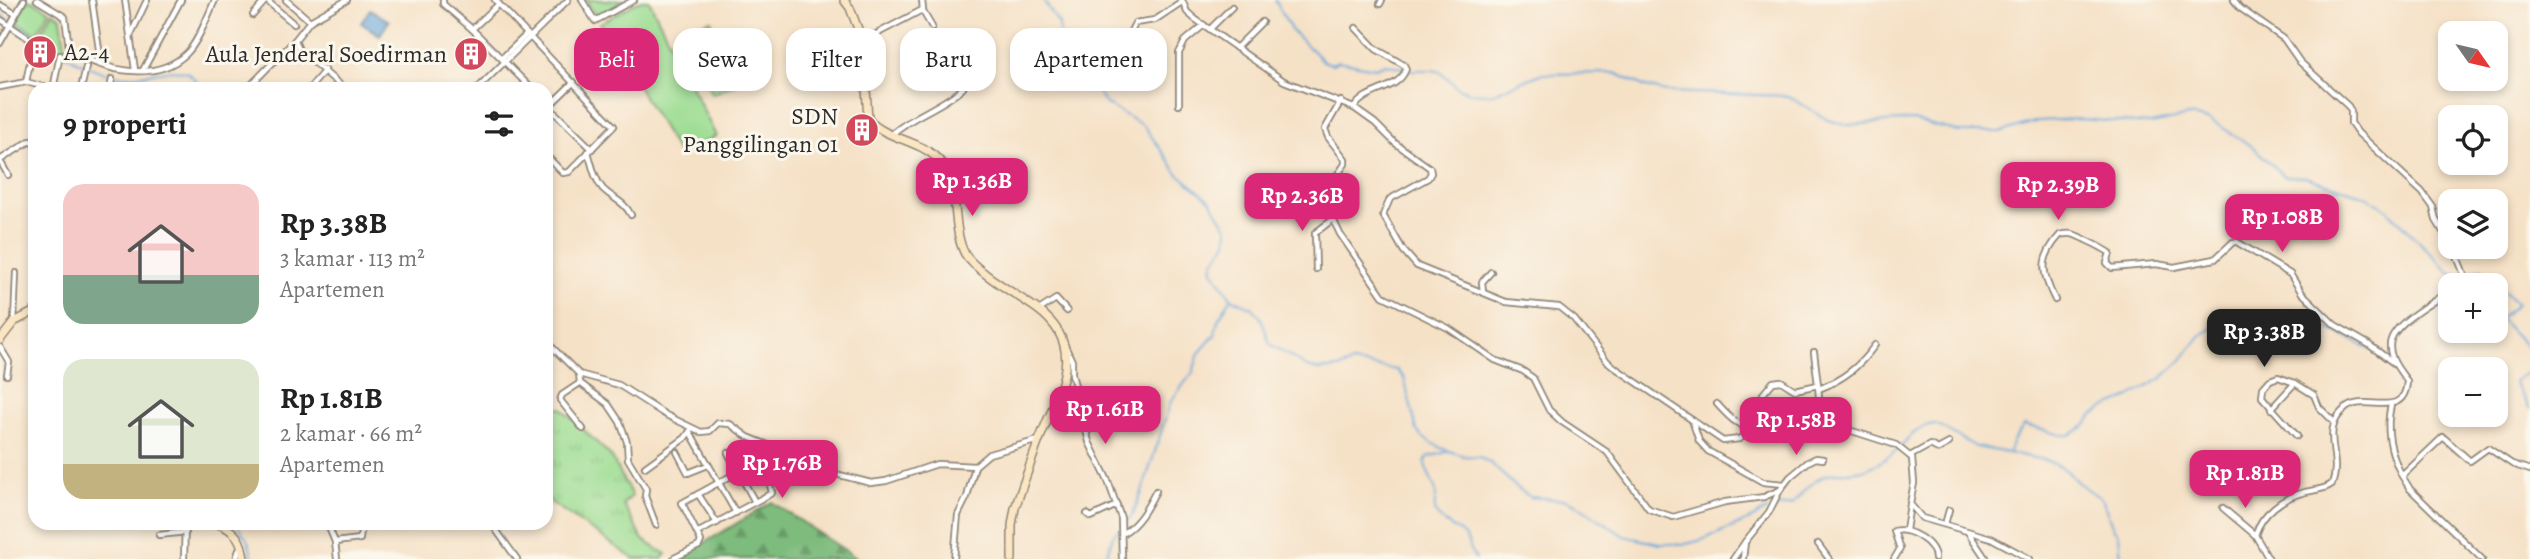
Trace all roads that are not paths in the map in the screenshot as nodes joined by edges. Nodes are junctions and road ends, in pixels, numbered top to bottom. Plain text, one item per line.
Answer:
1 (24, 0) edge
2 (37, 0) edge
3 (92, 0) edge
4 (125, 0) edge
5 (148, 0) edge
6 (181, 0) edge
7 (215, 0) edge
8 (266, 0) edge
9 (286, 0) edge
10 (347, 0) edge
11 (443, 0) edge
12 (568, 0) edge
13 (582, 0) edge
14 (634, 0) edge
15 (844, 0) edge
16 (922, 0) edge
17 (2234, 0) edge
18 (1182, 1) edge
19 (497, 2) edge
20 (0, 5) edge
21 (1232, 7) dead end
22 (923, 10) junction
23 (253, 15) dead end
24 (0, 19) edge
25 (12, 20) junction
26 (310, 21) junction
27 (1262, 22) dead end
28 (294, 24) dead end
29 (1204, 25) junction
30 (932, 27) dead end
31 (858, 28) edge
32 (1133, 28) edge
33 (1356, 28) dead end
34 (472, 29) junction
35 (1210, 29) junction
36 (886, 30) edge
37 (528, 35) junction
38 (130, 36) junction
39 (295, 40) junction
40 (0, 43) edge
41 (1236, 48) junction
42 (60, 55) dead end
43 (503, 60) junction
44 (101, 65) junction
45 (86, 67) dead end
46 (135, 70) junction
47 (325, 70) junction
48 (142, 71) junction
49 (112, 79) dead end
50 (26, 82) joint
51 (54, 82) edge
52 (83, 82) edge
53 (111, 82) edge
54 (256, 82) edge
55 (315, 82) edge
56 (338, 82) edge
57 (483, 82) edge
58 (525, 82) edge
59 (574, 82) joint
60 (0, 87) edge
61 (582, 91) edge
62 (866, 91) edge
63 (960, 91) edge
64 (553, 101) edge
65 (1341, 101) junction
66 (1179, 104) dead end
67 (1354, 108) junction
68 (553, 112) edge
69 (892, 134) junction
70 (28, 142) edge
71 (590, 151) junction
72 (0, 161) edge
73 (553, 163) edge
74 (8, 174) dead end
75 (631, 215) dead end
76 (1332, 220) junction
77 (2438, 223) edge
78 (1316, 269) dead end
79 (16, 272) dead end
80 (1491, 272) dead end
81 (1483, 292) junction
82 (2438, 297) edge
83 (2055, 300) dead end
84 (1039, 310) junction
85 (1067, 311) dead end
86 (28, 315) edge
87 (14, 322) junction
88 (0, 341) edge
89 (1062, 341) junction
90 (1875, 345) dead end
91 (0, 347) edge
92 (553, 348) edge
93 (1814, 352) dead end
94 (2395, 363) junction
95 (579, 374) junction
96 (8, 375) dead end
97 (580, 383) junction
98 (2295, 383) junction
99 (1818, 387) junction
100 (1763, 394) dead end
101 (1717, 404) dead end
102 (2391, 405) junction
103 (2271, 409) junction
104 (1813, 417) junction
105 (1692, 419) junction
106 (2334, 422) junction
107 (1758, 428) junction
108 (583, 429) dead end
109 (690, 429) junction
110 (2297, 436) dead end
111 (1040, 439) junction
112 (1949, 443) dead end
113 (677, 452) dead end
114 (728, 453) dead end
115 (1910, 456) junction
116 (1823, 459) dead end
117 (708, 465) junction
118 (975, 466) junction
119 (645, 467) dead end
120 (2530, 470) edge
121 (738, 472) junction
122 (2402, 476) junction
123 (769, 481) dead end
124 (718, 483) junction
125 (1786, 484) junction
126 (1780, 490) junction
127 (1156, 491) dead end
128 (698, 494) junction
129 (755, 502) junction
130 (1910, 504) junction
131 (1117, 505) junction
132 (2223, 508) dead end
133 (1950, 510) dead end
134 (736, 513) junction
135 (1087, 513) dead end
136 (717, 523) junction
137 (1945, 524) junction
138 (656, 525) dead end
139 (231, 530) edge
140 (330, 530) edge
141 (362, 530) edge
142 (496, 530) edge
143 (1906, 530) junction
144 (1967, 531) junction
145 (186, 532) joint
146 (697, 533) junction
147 (1123, 533) junction
148 (159, 535) dead end
149 (2255, 535) junction
150 (335, 542) junction
151 (1745, 542) junction
152 (241, 543) junction
153 (1818, 544) dead end
154 (674, 558) edge
155 (184, 559) edge
156 (236, 559) edge
157 (244, 559) edge
158 (337, 559) edge
159 (517, 559) edge
160 (954, 559) edge
161 (1012, 559) edge
162 (1122, 559) edge
163 (1733, 559) edge
164 (1743, 559) edge
165 (1829, 559) edge
166 (1894, 559) edge
167 (1935, 559) edge
168 (1986, 559) edge
169 (2030, 559) edge
170 (2269, 559) edge
171 (2482, 559) edge

1 - 25 street
2 - 44 street
3 - 44 street
4 - 38 street
5 - 38 street
6 - 48 street
7 - 48 street
8 - 23 street
8 - 28 street
9 - 26 street
10 - 26 street
11 - 34 street
12 - 37 street
13 - 14 street
15 - 31 street
16 - 22 street
17 - 77 street
18 - 29 street
18 - 32 street
19 - 34 street
19 - 37 street
20 - 25 street
21 - 35 street
22 - 30 street
22 - 36 street
24 - 25 street
25 - 40 street
25 - 50 street
26 - 39 street
27 - 41 street
29 - 35 street
29 - 66 street
33 - 67 street
34 - 43 street
35 - 41 street
37 - 43 street
37 - 59 street
38 - 46 street
39 - 47 street
39 - 54 street
41 - 65 street
42 - 51 street
43 - 57 street
43 - 58 street
44 - 46 street
45 - 52 street
46 - 48 street
47 - 55 street
47 - 56 street
49 - 53 street
50 - 60 street
59 - 64 street
61 - 71 street
62 - 69 street
63 - 69 street
65 - 67 street
65 - 76 street
67 - 81 street
68 - 71 street
69 - 84 street
70 - 72 street
71 - 73 street
71 - 75 street
72 - 74 street
76 - 78 street
76 - 126 street
79 - 87 street
80 - 81 street
81 - 105 street
82 - 94 street
83 - 94 street
84 - 85 street
84 - 89 street
86 - 87 street
87 - 88 street
89 - 111 street
89 - 131 street
90 - 99 street
91 - 96 street
92 - 95 street
93 - 99 street
94 - 102 street
95 - 97 street
95 - 109 street
97 - 108 street
97 - 138 street
98 - 103 street
98 - 103 street
98 - 106 street
99 - 100 street
99 - 104 street
101 - 107 street
102 - 106 street
102 - 122 street
103 - 110 street
104 - 107 street
104 - 115 street
105 - 107 street
105 - 125 street
106 - 149 street
109 - 117 street
109 - 118 street
109 - 119 street
111 - 118 street
111 - 161 street
112 - 115 street
113 - 117 street
114 - 121 street
115 - 130 street
116 - 125 street
117 - 124 street
118 - 160 street
120 - 122 street
121 - 124 street
121 - 129 street
122 - 171 street
123 - 129 street
124 - 128 street
124 - 134 street
125 - 126 street
126 - 151 street
127 - 147 street
128 - 136 street
128 - 146 street
129 - 134 street
130 - 137 street
130 - 143 street
131 - 135 street
131 - 147 street
132 - 149 street
133 - 137 street
134 - 136 street
136 - 146 street
137 - 144 street
139 - 152 street
140 - 150 street
141 - 150 street
142 - 159 street
143 - 166 street
143 - 167 street
144 - 168 street
144 - 169 street
145 - 148 street
145 - 155 street
146 - 154 street
147 - 162 street
149 - 170 street
150 - 158 street
151 - 163 street
151 - 164 street
152 - 156 street
152 - 157 street
153 - 165 street

